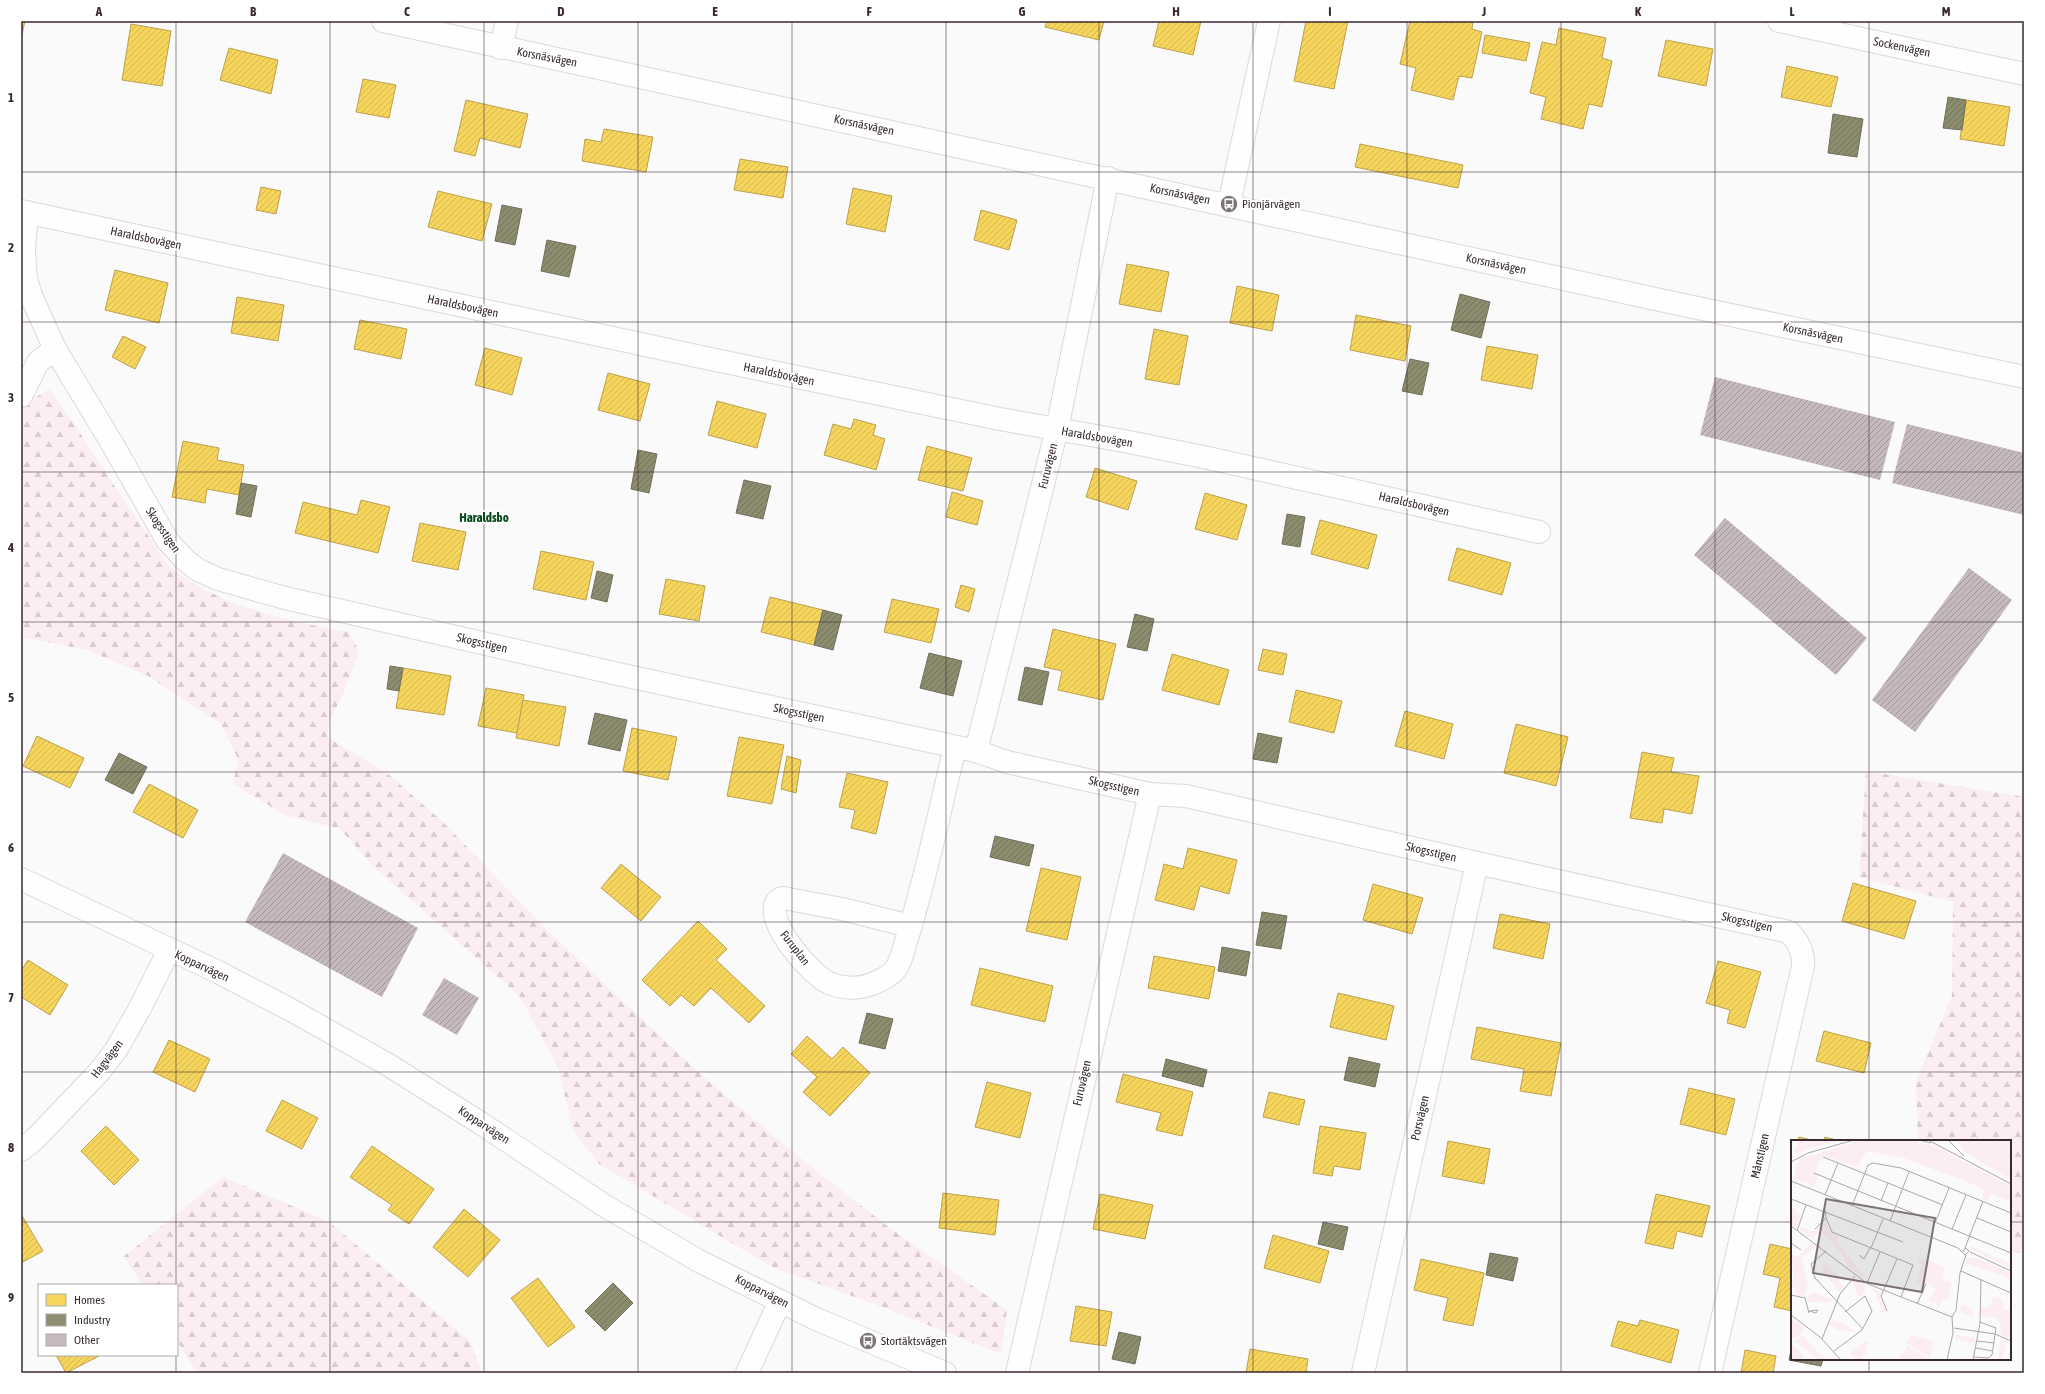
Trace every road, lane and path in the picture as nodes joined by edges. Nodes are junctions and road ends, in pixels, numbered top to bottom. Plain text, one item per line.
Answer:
1 (383, 21) edge
2 (507, 21) edge
3 (1269, 21) edge
4 (1779, 21) edge
5 (501, 48) junction
6 (2024, 74) edge
7 (1108, 178) junction
8 (1228, 204) junction
9 (24, 212) edge
10 (55, 349) junction
11 (2024, 377) edge
12 (21, 396) edge
13 (1057, 429) junction
14 (1539, 532) dead end
15 (955, 747) junction
16 (976, 751) junction
17 (1150, 794) junction
18 (1477, 863) junction
19 (21, 879) edge
20 (910, 926) junction
21 (1796, 940) joint
22 (169, 950) junction
23 (21, 1150) edge
24 (780, 1300) junction
25 (747, 1373) edge
26 (945, 1373) edge
27 (1017, 1373) edge
28 (1363, 1373) edge
29 (1710, 1373) edge

1 - 5 street, Korsnäsvägen
2 - 5 street
3 - 8 street
4 - 6 street, Sockenvägen
5 - 7 street, Korsnäsvägen
7 - 8 street, Korsnäsvägen
7 - 13 street, Furuvägen
8 - 11 street, Korsnäsvägen
9 - 10 street, Skogsstigen
9 - 13 street, Haraldsbovägen
10 - 12 street
10 - 15 street, Skogsstigen
13 - 14 street, Haraldsbovägen
13 - 16 street, Furuvägen
15 - 16 street, Skogsstigen
15 - 20 street, Furuplan
16 - 17 street, Skogsstigen
17 - 18 street, Skogsstigen
17 - 27 street, Furuvägen
18 - 21 street, Skogsstigen
18 - 28 street, Porsvägen
19 - 22 street, Kopparvägen
20 - 20 street, Furuplan
21 - 29 street, Månstigen
22 - 23 street, Hagvägen
22 - 24 street, Kopparvägen
24 - 25 street
24 - 26 street, Kopparvägen

